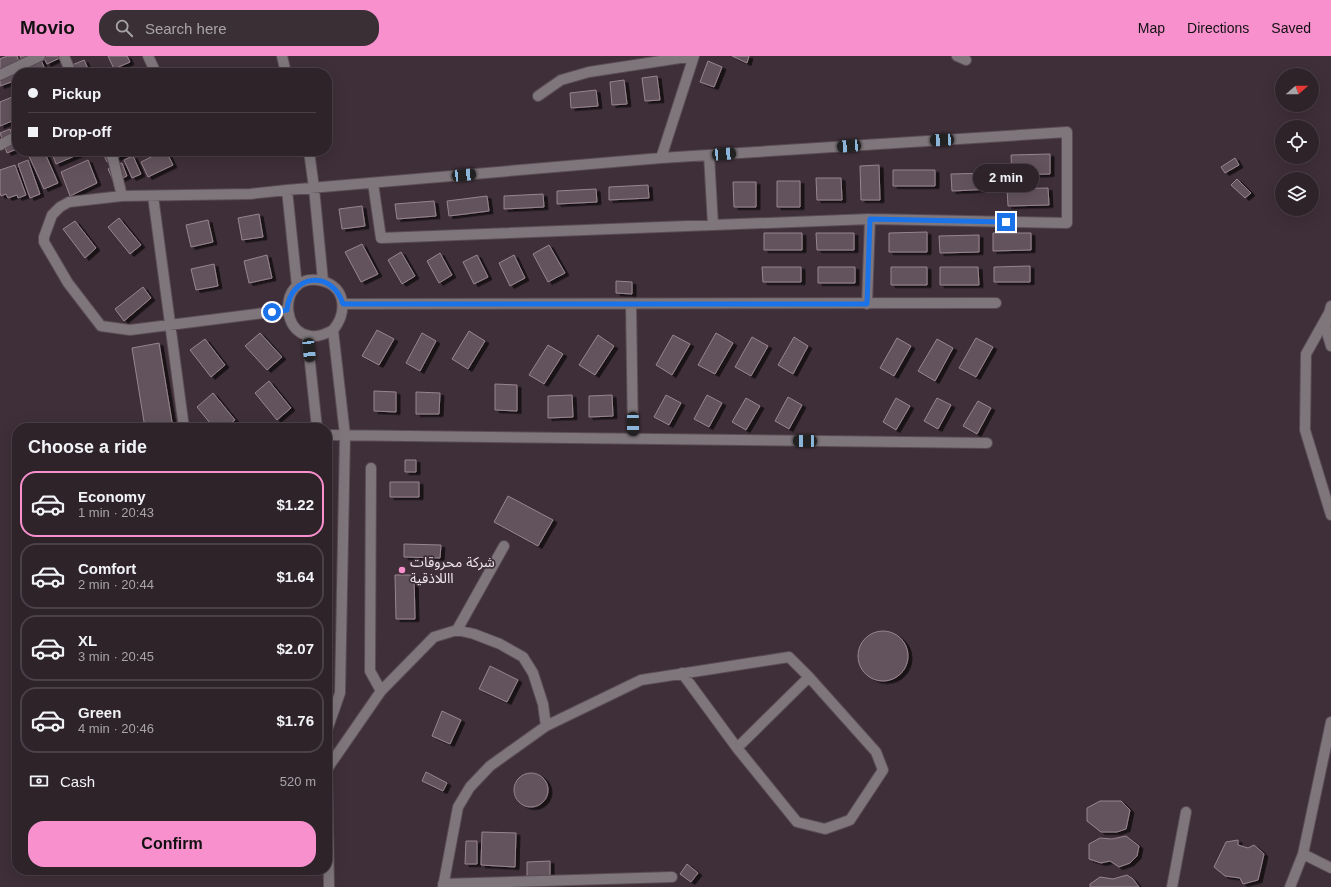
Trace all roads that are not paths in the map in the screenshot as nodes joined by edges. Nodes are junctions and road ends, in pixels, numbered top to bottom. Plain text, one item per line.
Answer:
1 (40, 56) edge
2 (64, 56) edge
3 (148, 56) edge
4 (282, 56) edge
5 (694, 56) edge
6 (15, 68) edge
7 (69, 68) edge
8 (154, 68) edge
9 (285, 68) edge
10 (12, 69) edge
11 (0, 75) edge
12 (538, 96) dead end
13 (12, 139) edge
14 (0, 145) edge
15 (709, 155) junction
16 (112, 156) edge
17 (310, 156) edge
18 (661, 158) junction
19 (373, 183) junction
20 (314, 188) junction
21 (288, 190) junction
22 (122, 196) junction
23 (153, 196) junction
24 (870, 219) junction
25 (713, 225) junction
26 (323, 281) junction
27 (297, 286) junction
28 (343, 304) junction
29 (631, 304) junction
30 (867, 304) junction
31 (996, 304) dead end
32 (1331, 306) edge
33 (287, 310) junction
34 (1328, 323) edge
35 (170, 325) junction
36 (332, 330) junction
37 (307, 335) junction
38 (1331, 346) edge
39 (183, 423) edge
40 (316, 423) edge
41 (332, 435) edge
42 (345, 435) junction
43 (633, 438) junction
44 (987, 443) dead end
45 (371, 468) dead end
46 (1331, 515) edge
47 (504, 546) dead end
48 (457, 630) junction
49 (682, 673) junction
50 (809, 677) junction
51 (381, 691) junction
52 (332, 716) edge
53 (1331, 722) edge
54 (546, 726) junction
55 (737, 748) junction
56 (332, 762) edge
57 (1186, 812) dead end
58 (1303, 854) junction
59 (1331, 868) edge
60 (328, 875) edge
61 (672, 877) dead end
62 (443, 885) edge
63 (328, 887) edge
64 (1172, 887) edge
65 (1290, 887) edge

1 - 6 street
2 - 7 street
3 - 8 street
4 - 9 street
5 - 12 street
5 - 18 street
10 - 11 street
13 - 14 street
15 - 18 street
15 - 24 street
15 - 25 street
16 - 22 street
17 - 20 street
18 - 19 street
19 - 20 street
19 - 25 street
20 - 21 street
20 - 26 street
21 - 23 street
21 - 27 street
22 - 23 street
22 - 35 street
23 - 35 street
24 - 25 street
24 - 30 street
26 - 27 street
26 - 28 street
27 - 33 street
28 - 29 street
28 - 36 street
29 - 30 street
29 - 43 street
30 - 31 street
32 - 34 street
33 - 35 street
33 - 37 street
34 - 38 street
34 - 46 street
35 - 39 street
36 - 37 street
36 - 42 street
37 - 40 street
41 - 42 street
42 - 43 street
42 - 52 street
43 - 44 street
45 - 51 street
47 - 48 street
48 - 51 street
48 - 54 street
49 - 50 street
49 - 54 street
49 - 55 street
50 - 55 street
50 - 55 street
51 - 56 street
53 - 58 street
54 - 62 street
57 - 64 street
58 - 59 street
58 - 65 street
60 - 63 street
61 - 62 street

